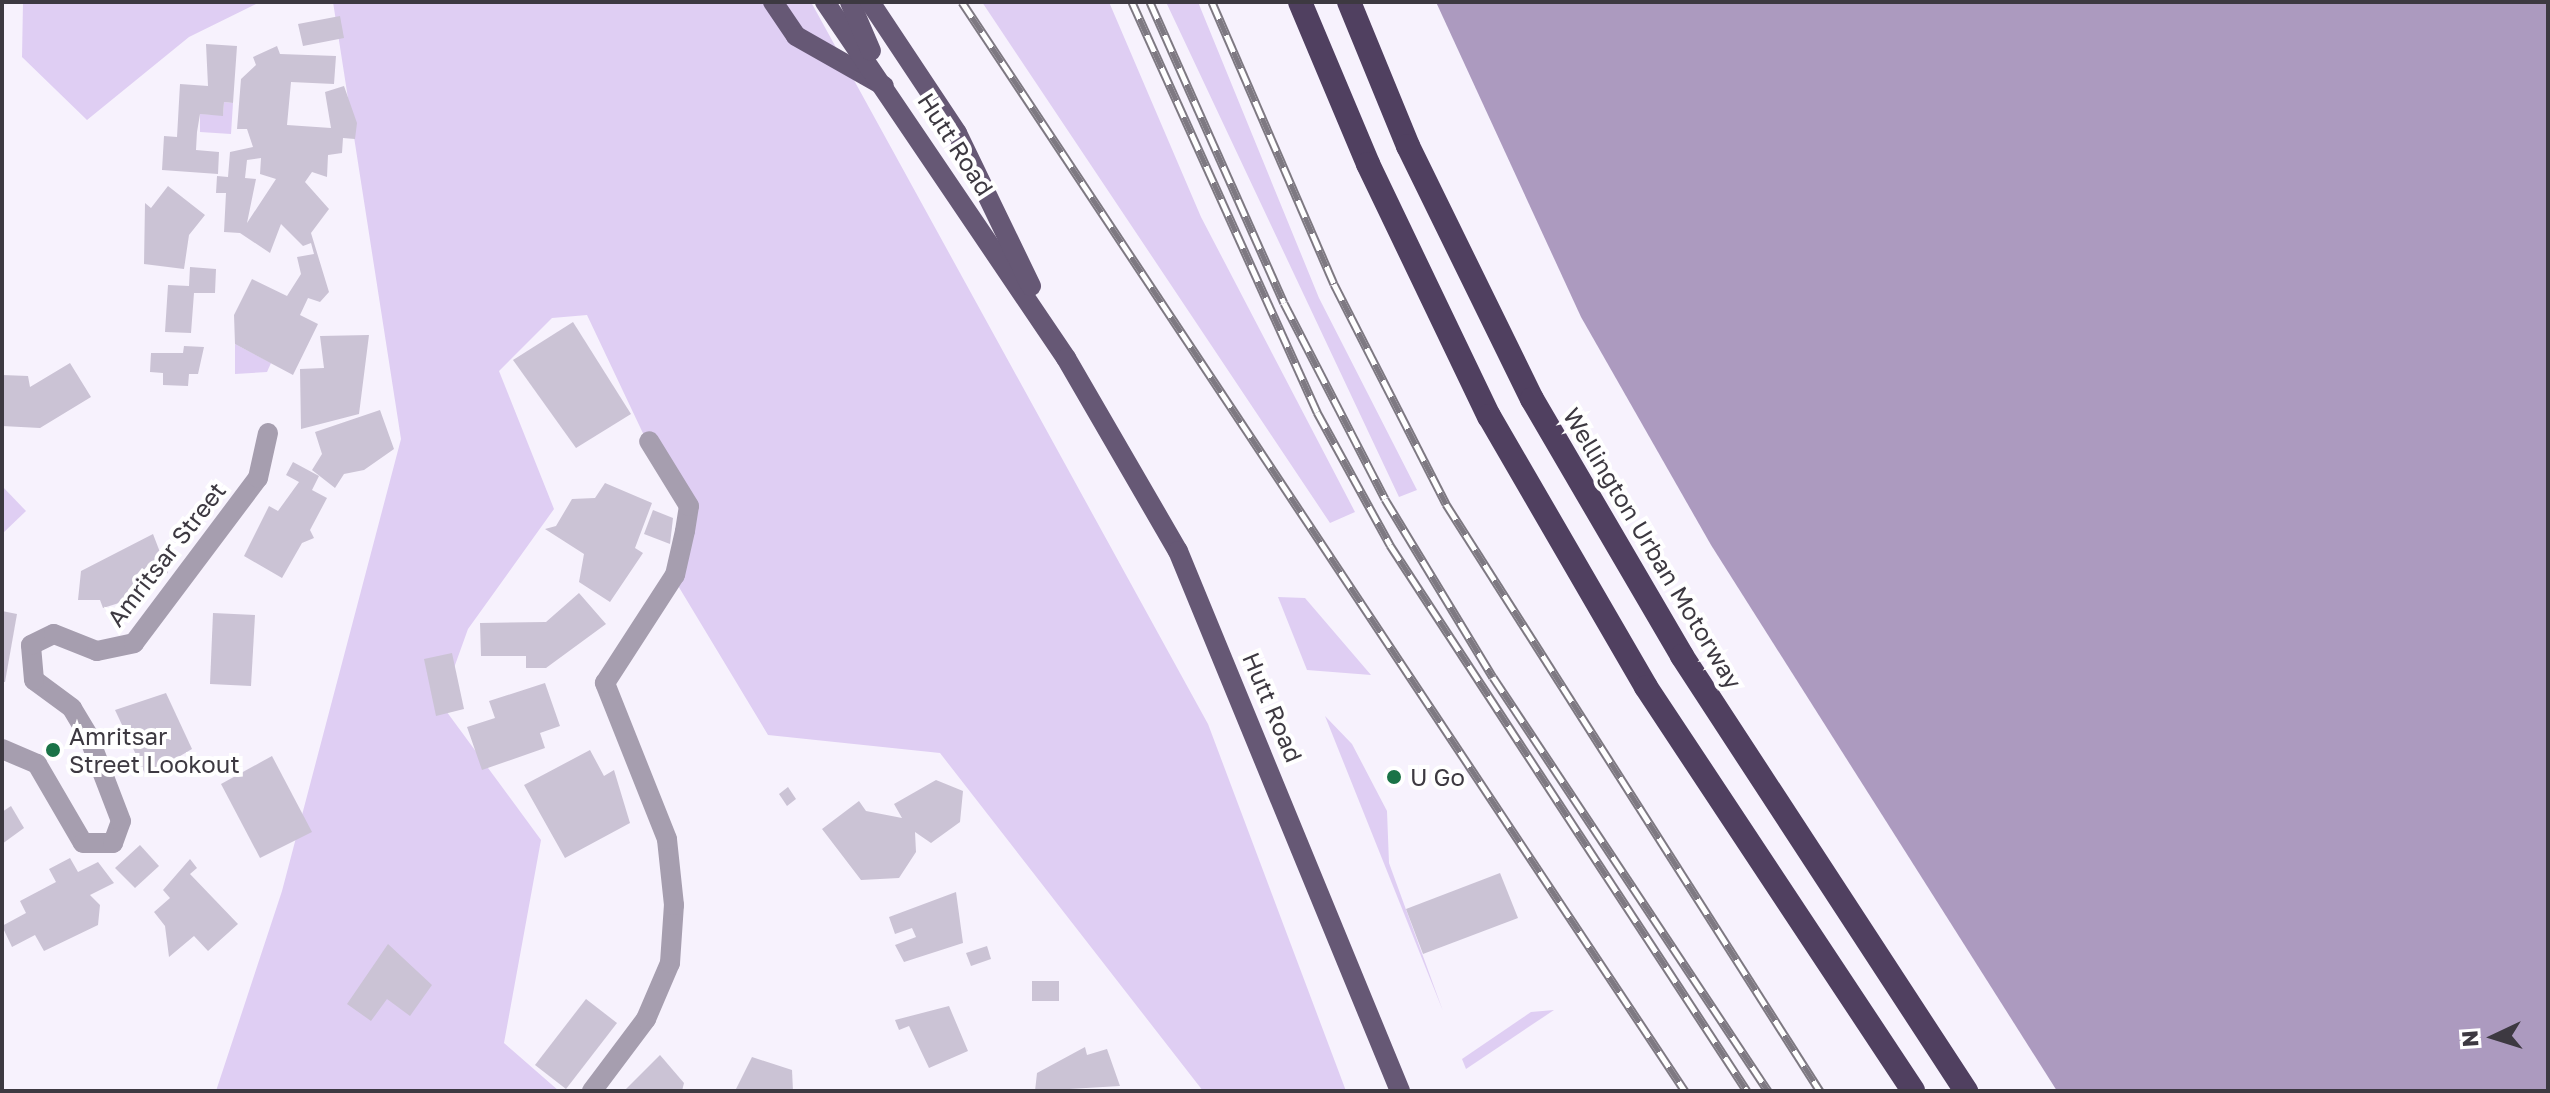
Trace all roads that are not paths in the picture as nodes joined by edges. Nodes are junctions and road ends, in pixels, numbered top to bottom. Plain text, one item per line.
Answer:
1 (773, 2) edge
2 (825, 2) edge
3 (850, 2) edge
4 (870, 2) edge
5 (1300, 2) edge
6 (1349, 2) edge
7 (887, 88) junction
8 (1066, 358) junction
9 (268, 433) dead end
10 (649, 441) dead end
11 (2, 749) edge
12 (592, 1091) edge
13 (1400, 1091) edge
14 (1913, 1091) edge
15 (1966, 1091) edge

1 - 7 main road
2 - 7 main road, Hutt Road
3 - 7 main road
4 - 8 main road, Hutt Road
5 - 14 highway
6 - 15 highway, Wellington Urban Motorway
7 - 8 main road, Hutt Road
8 - 13 main road, Hutt Road
9 - 11 street, Amritsar Street
10 - 12 street

